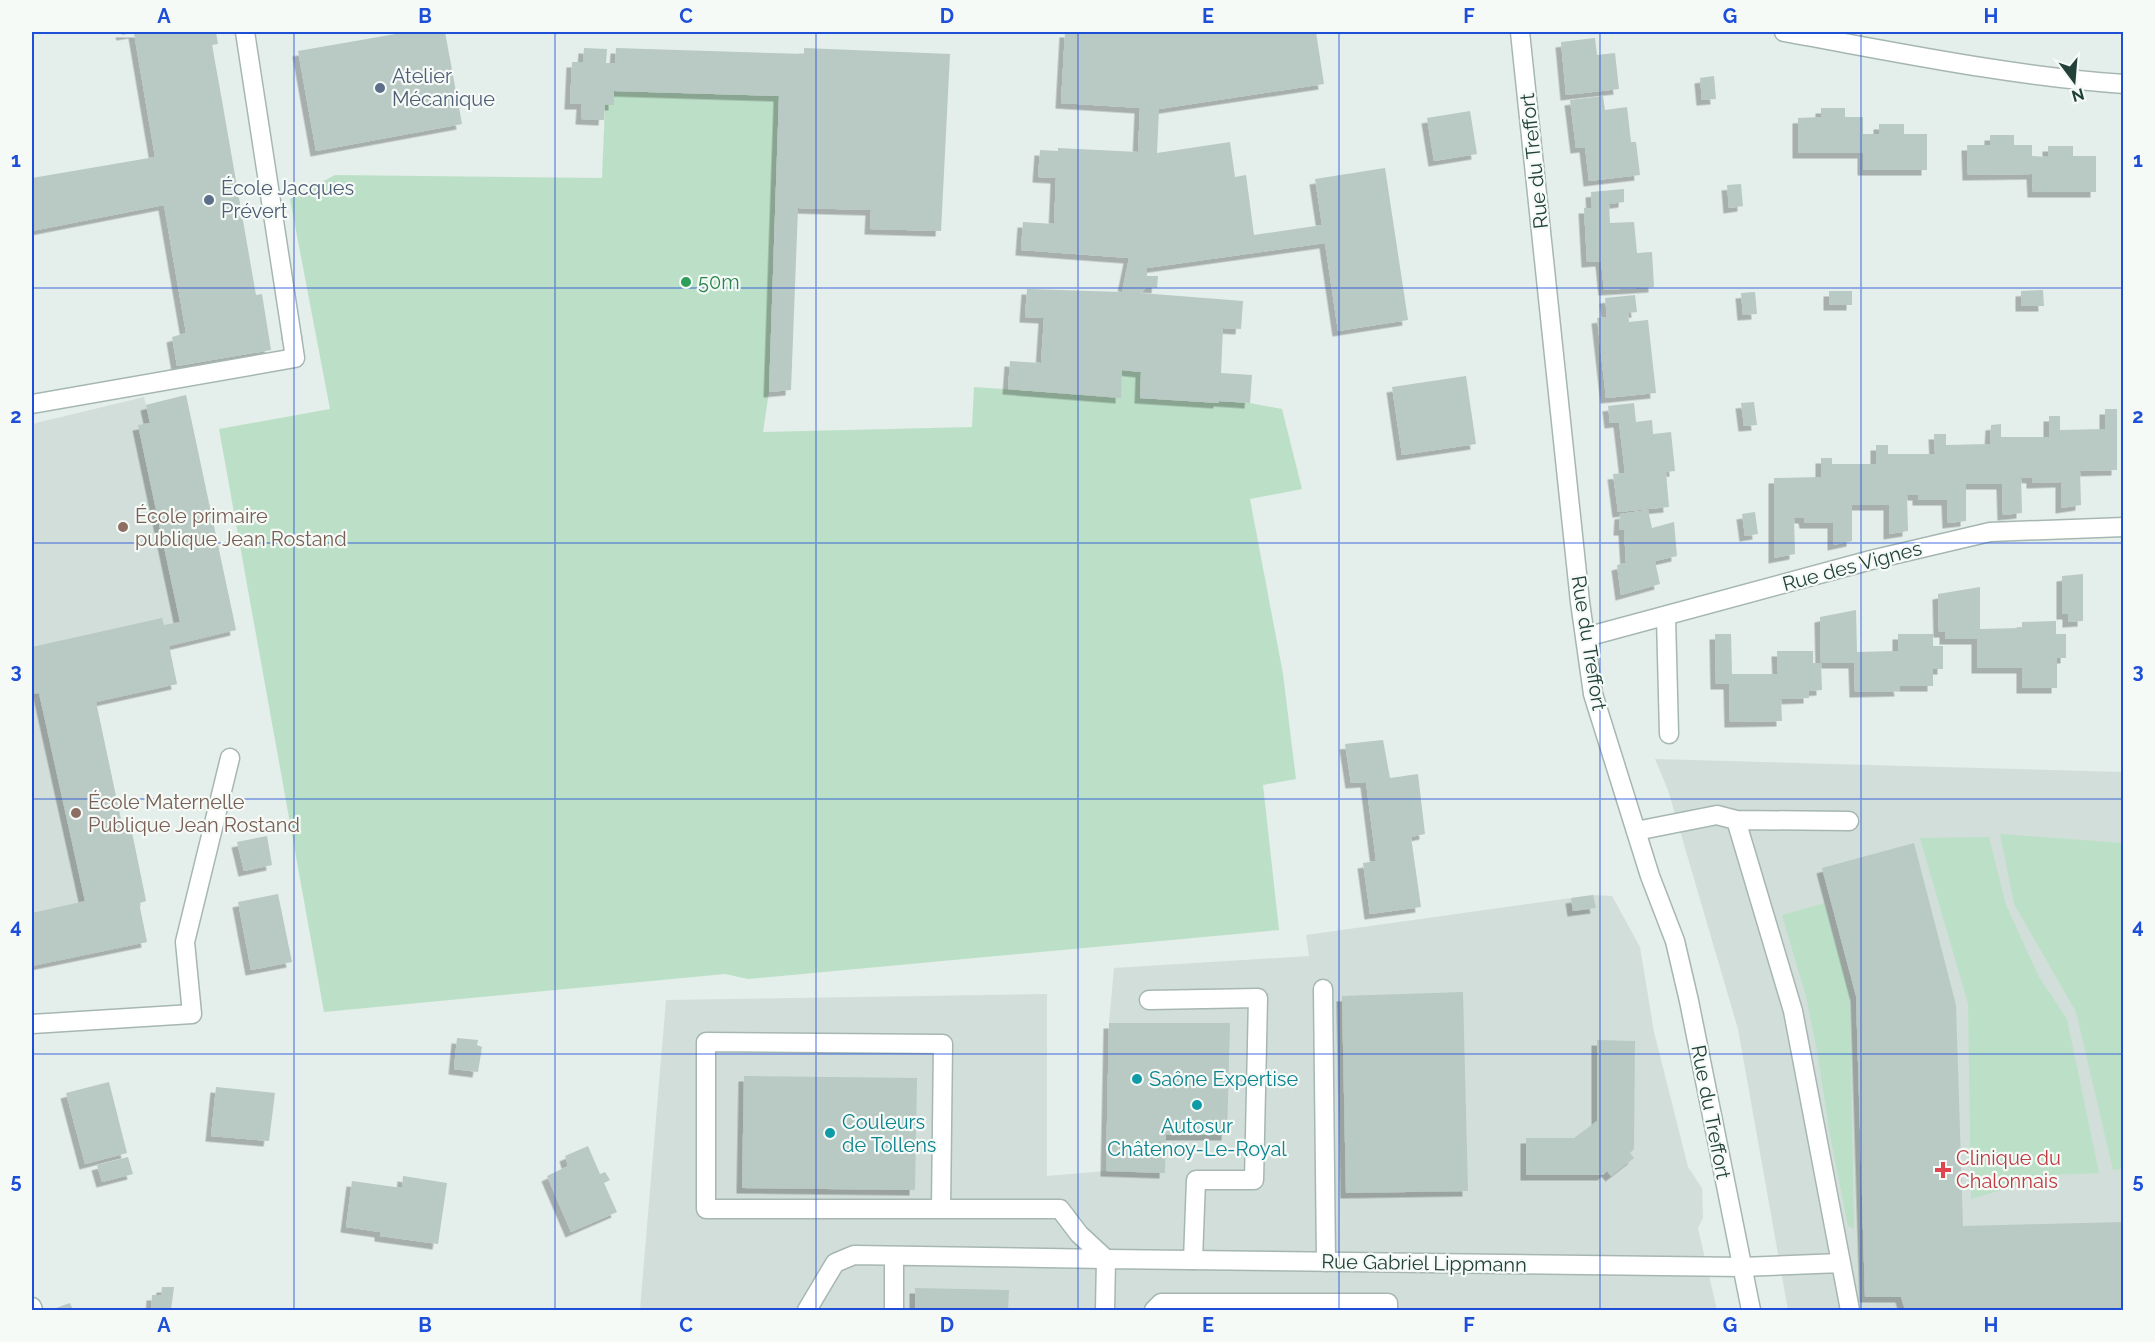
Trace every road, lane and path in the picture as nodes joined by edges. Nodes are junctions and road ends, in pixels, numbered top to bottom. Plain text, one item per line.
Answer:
1 (245, 32) edge
2 (1520, 32) edge
3 (1784, 32) edge
4 (2124, 84) edge
5 (32, 404) edge
6 (2124, 527) edge
7 (1665, 617) junction
8 (1586, 637) junction
9 (1669, 734) dead end
10 (230, 758) dead end
11 (1736, 820) junction
12 (1849, 821) dead end
13 (1636, 831) junction
14 (1323, 989) dead end
15 (1149, 1000) dead end
16 (32, 1024) edge
17 (941, 1208) junction
18 (894, 1256) junction
19 (1106, 1259) junction
20 (1193, 1260) junction
21 (1326, 1262) junction
22 (1841, 1263) junction
23 (1742, 1267) junction
24 (807, 1311) edge
25 (894, 1311) edge
26 (1105, 1311) edge
27 (1154, 1311) edge
28 (1388, 1311) edge
29 (1751, 1311) edge
30 (1850, 1311) edge

1 - 5 street
2 - 8 street, Rue du Treffort
3 - 4 street
6 - 7 street, Rue des Vignes
7 - 8 street, Rue des Vignes
7 - 9 street
8 - 13 street, Rue du Treffort
10 - 16 street
11 - 12 street
11 - 13 street
11 - 22 street
13 - 23 street, Rue du Treffort
14 - 21 street
15 - 20 street
17 - 17 street
17 - 19 street
18 - 19 street, Rue Gabriel Lippmann
18 - 24 street, Rue Gabriel Lippmann
18 - 25 street
19 - 20 street, Rue Gabriel Lippmann
19 - 26 street
20 - 21 street, Rue Gabriel Lippmann
21 - 23 street, Rue Gabriel Lippmann
22 - 23 street, Rue Gabriel Lippmann
22 - 30 street
23 - 29 street, Rue du Treffort
27 - 28 street

